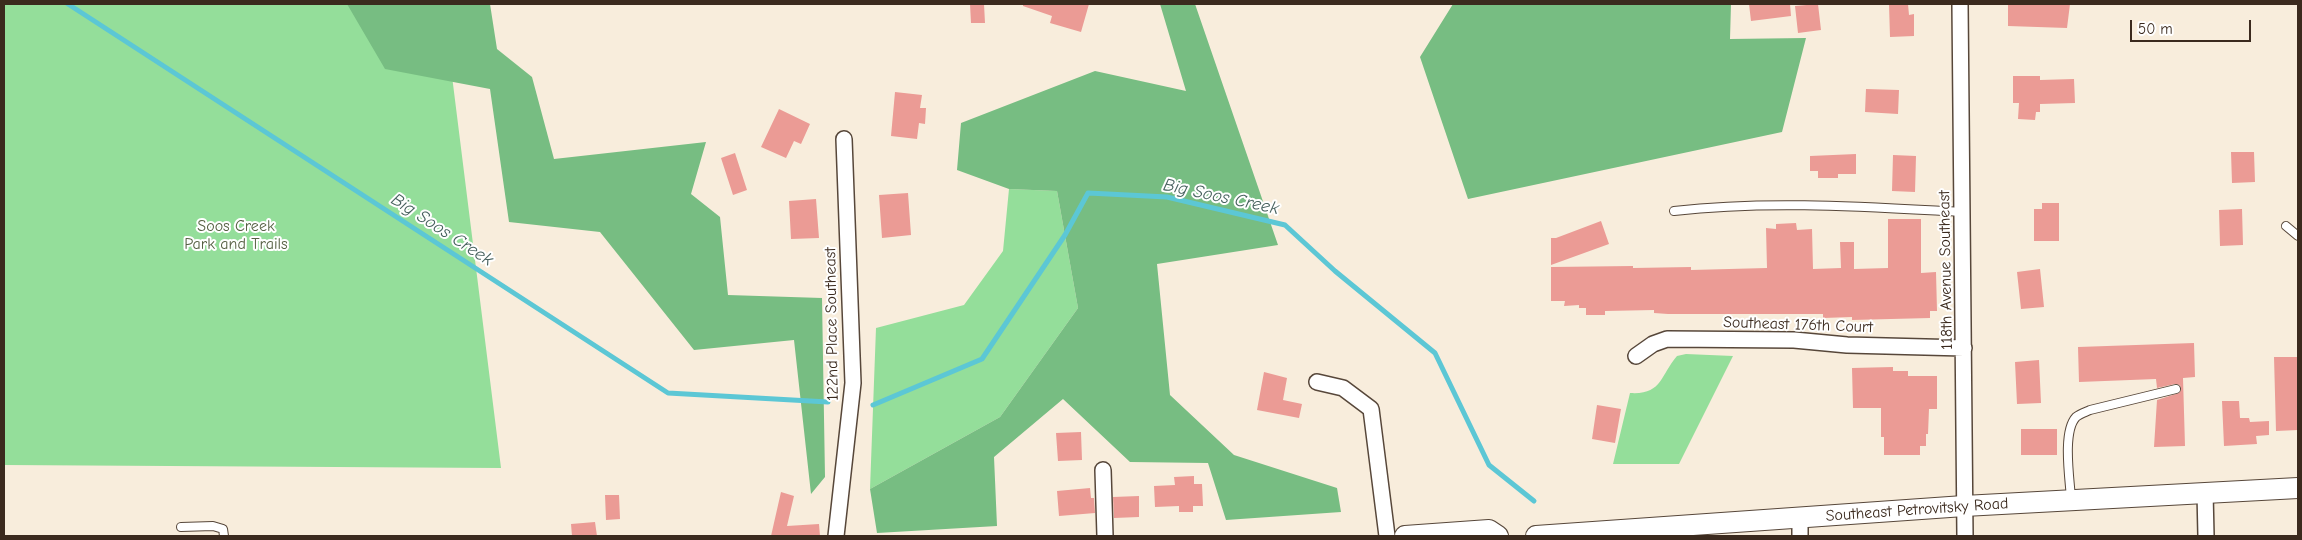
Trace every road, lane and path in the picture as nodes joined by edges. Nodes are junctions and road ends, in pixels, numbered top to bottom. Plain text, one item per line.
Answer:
1 (1960, 4) edge
2 (844, 139) dead end
3 (1674, 211) dead end
4 (1962, 212) junction
5 (2286, 226) dead end
6 (2298, 236) edge
7 (1964, 348) junction
8 (1636, 356) dead end
9 (1317, 382) dead end
10 (2176, 389) dead end
11 (1103, 470) dead end
12 (2298, 488) edge
13 (2205, 492) junction
14 (2071, 500) junction
15 (1964, 506) junction
16 (181, 527) dead end
17 (1800, 527) edge
18 (1562, 535) edge
19 (224, 536) edge
20 (836, 536) edge
21 (1105, 536) edge
22 (1387, 536) edge
23 (1405, 536) edge
24 (1498, 536) edge
25 (1536, 536) edge
26 (1965, 536) edge
27 (2206, 536) edge

1 - 4 street, 118th Avenue Southeast
2 - 20 street, 122nd Place Southeast
3 - 4 lane
4 - 7 street, 118th Avenue Southeast
5 - 6 lane
7 - 8 street, Southeast 176th Court
7 - 15 street, 118th Avenue Southeast
9 - 22 street
10 - 14 lane
11 - 21 street
12 - 13 main road, Southeast Petrovitsky Road
13 - 14 main road, Southeast Petrovitsky Road
13 - 27 street
14 - 15 main road, Southeast Petrovitsky Road
15 - 17 main road, Southeast Petrovitsky Road
15 - 26 street, 118th Avenue Southeast
16 - 19 lane
17 - 18 main road, Southeast Petrovitsky Road
18 - 25 main road, Southeast Petrovitsky Road
23 - 24 main road

